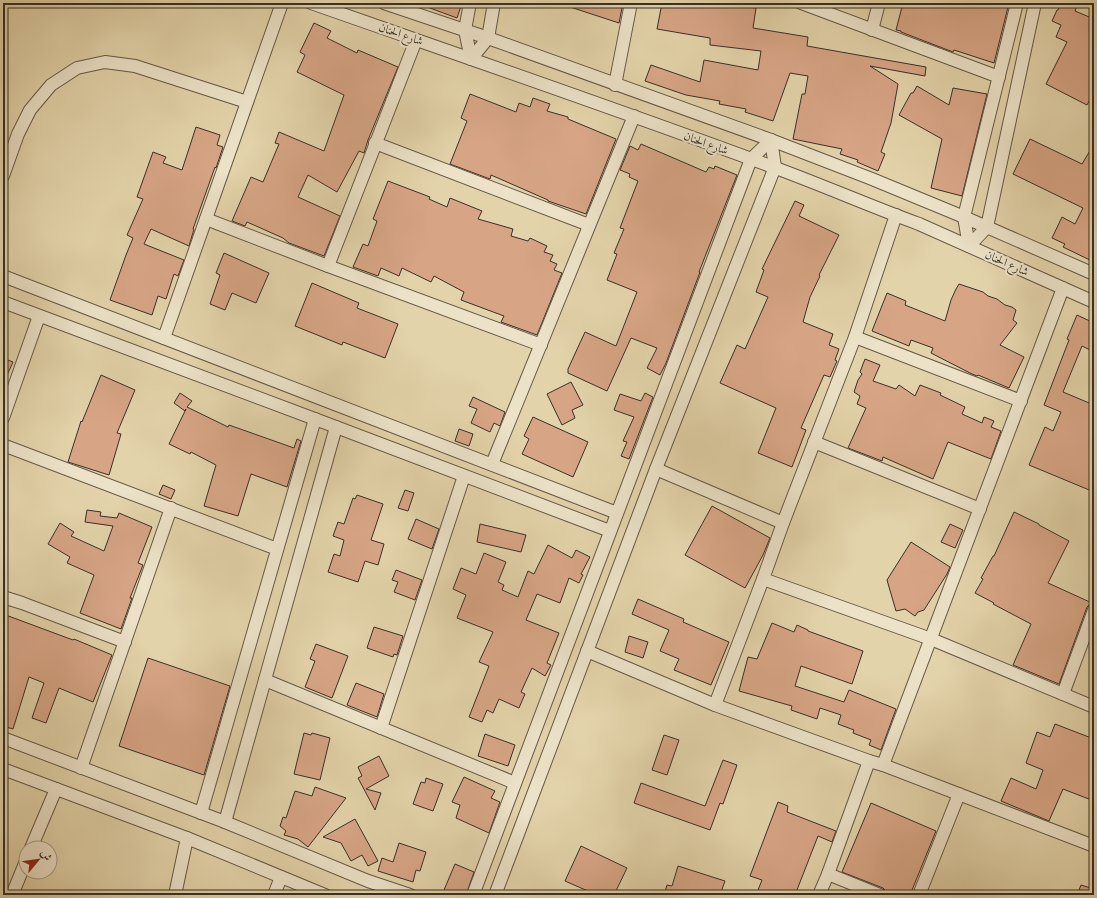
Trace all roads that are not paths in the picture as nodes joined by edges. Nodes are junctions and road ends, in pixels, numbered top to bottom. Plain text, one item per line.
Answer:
1 (282, 3) edge
2 (311, 3) edge
3 (384, 3) edge
4 (470, 3) edge
5 (494, 3) edge
6 (631, 3) edge
7 (802, 3) edge
8 (879, 3) edge
9 (1017, 3) edge
10 (1035, 3) edge
11 (465, 30) junction
12 (872, 30) junction
13 (488, 38) junction
14 (416, 40) junction
15 (471, 59) junction
16 (999, 77) junction
17 (615, 84) junction
18 (247, 102) junction
19 (634, 116) junction
20 (770, 140) junction
21 (375, 143) junction
22 (751, 158) junction
23 (775, 167) junction
24 (3, 176) edge
25 (896, 216) junction
26 (964, 216) junction
27 (206, 219) junction
28 (589, 226) junction
29 (987, 227) junction
30 (969, 246) junction
31 (328, 266) junction
32 (1094, 274) edge
33 (3, 276) edge
34 (1063, 288) junction
35 (3, 302) edge
36 (1094, 302) edge
37 (39, 316) junction
38 (855, 337) junction
39 (164, 338) junction
40 (541, 345) junction
41 (1021, 401) junction
42 (3, 418) edge
43 (314, 419) junction
44 (336, 427) junction
45 (814, 442) junction
46 (3, 445) edge
47 (492, 464) junction
48 (656, 469) junction
49 (464, 476) junction
50 (171, 508) junction
51 (980, 509) junction
52 (617, 513) junction
53 (782, 523) junction
54 (610, 531) junction
55 (277, 549) junction
56 (763, 579) junction
57 (3, 597) edge
58 (1094, 610) edge
59 (931, 639) junction
60 (124, 642) junction
61 (587, 651) junction
62 (265, 680) junction
63 (1063, 694) junction
64 (715, 705) junction
65 (1094, 707) edge
66 (381, 728) junction
67 (3, 738) edge
68 (869, 761) junction
69 (883, 765) junction
70 (81, 768) junction
71 (3, 769) edge
72 (515, 783) junction
73 (56, 789) junction
74 (960, 794) junction
75 (201, 813) junction
76 (225, 822) junction
77 (187, 838) junction
78 (34, 840) edge
79 (1094, 846) edge
80 (828, 874) junction
81 (282, 877) junction
82 (18, 880) edge
83 (12, 895) edge
84 (175, 895) edge
85 (274, 895) edge
86 (325, 895) edge
87 (410, 895) edge
88 (473, 895) edge
89 (495, 895) edge
90 (819, 895) edge
91 (880, 895) edge
92 (919, 895) edge

1 - 18 street
2 - 14 street, شارع الحنان
3 - 11 street, شارع الحنان
4 - 11 street
5 - 13 street
6 - 17 street
7 - 12 street
8 - 12 street
9 - 16 street
10 - 29 street
11 - 13 street, شارع الحنان
11 - 15 street
12 - 16 street
13 - 15 street
13 - 17 street, شارع الحنان
14 - 15 street, شارع الحنان
14 - 21 street
15 - 19 street, شارع الحنان
16 - 26 street
17 - 20 street, شارع الحنان
18 - 24 street
18 - 27 street
19 - 22 street, شارع الحنان
19 - 28 street
20 - 22 street
20 - 23 street
20 - 26 street, شارع الحنان
21 - 28 street
21 - 31 street
22 - 23 street, شارع الحنان
22 - 52 street
23 - 25 street, شارع الحنان
23 - 48 street
25 - 30 street, شارع الحنان
25 - 38 street
26 - 29 street, شارع الحنان
26 - 30 street
27 - 31 street
27 - 39 street
28 - 40 street
29 - 30 street
29 - 32 street, شارع الحنان
30 - 34 street, شارع الحنان
31 - 40 street
33 - 39 street
34 - 36 street, شارع الحنان
34 - 41 street
35 - 37 street
37 - 42 street
37 - 43 street
38 - 41 street
38 - 45 street
39 - 47 street
40 - 47 street
41 - 51 street
43 - 44 street
43 - 55 street
44 - 49 street
44 - 62 street
45 - 51 street
45 - 53 street
46 - 50 street
47 - 52 street
48 - 53 street
48 - 61 street
49 - 54 street
49 - 66 street
50 - 55 street
50 - 60 street
51 - 59 street
52 - 54 street
53 - 56 street
54 - 72 street
55 - 75 street
56 - 59 street
56 - 64 street
57 - 60 street
58 - 63 street
59 - 63 street
59 - 69 street
60 - 70 street
61 - 64 street
61 - 89 street
62 - 66 street
62 - 76 street
63 - 65 street
64 - 68 street
66 - 72 street
67 - 70 street
68 - 69 street
68 - 80 street
69 - 74 street
70 - 75 street
71 - 73 street
72 - 88 street
73 - 77 street
73 - 78 street
74 - 79 street
74 - 92 street
75 - 76 street
76 - 87 street
77 - 81 street
77 - 84 street
80 - 90 street
80 - 91 street
81 - 85 street
81 - 86 street
82 - 83 street

